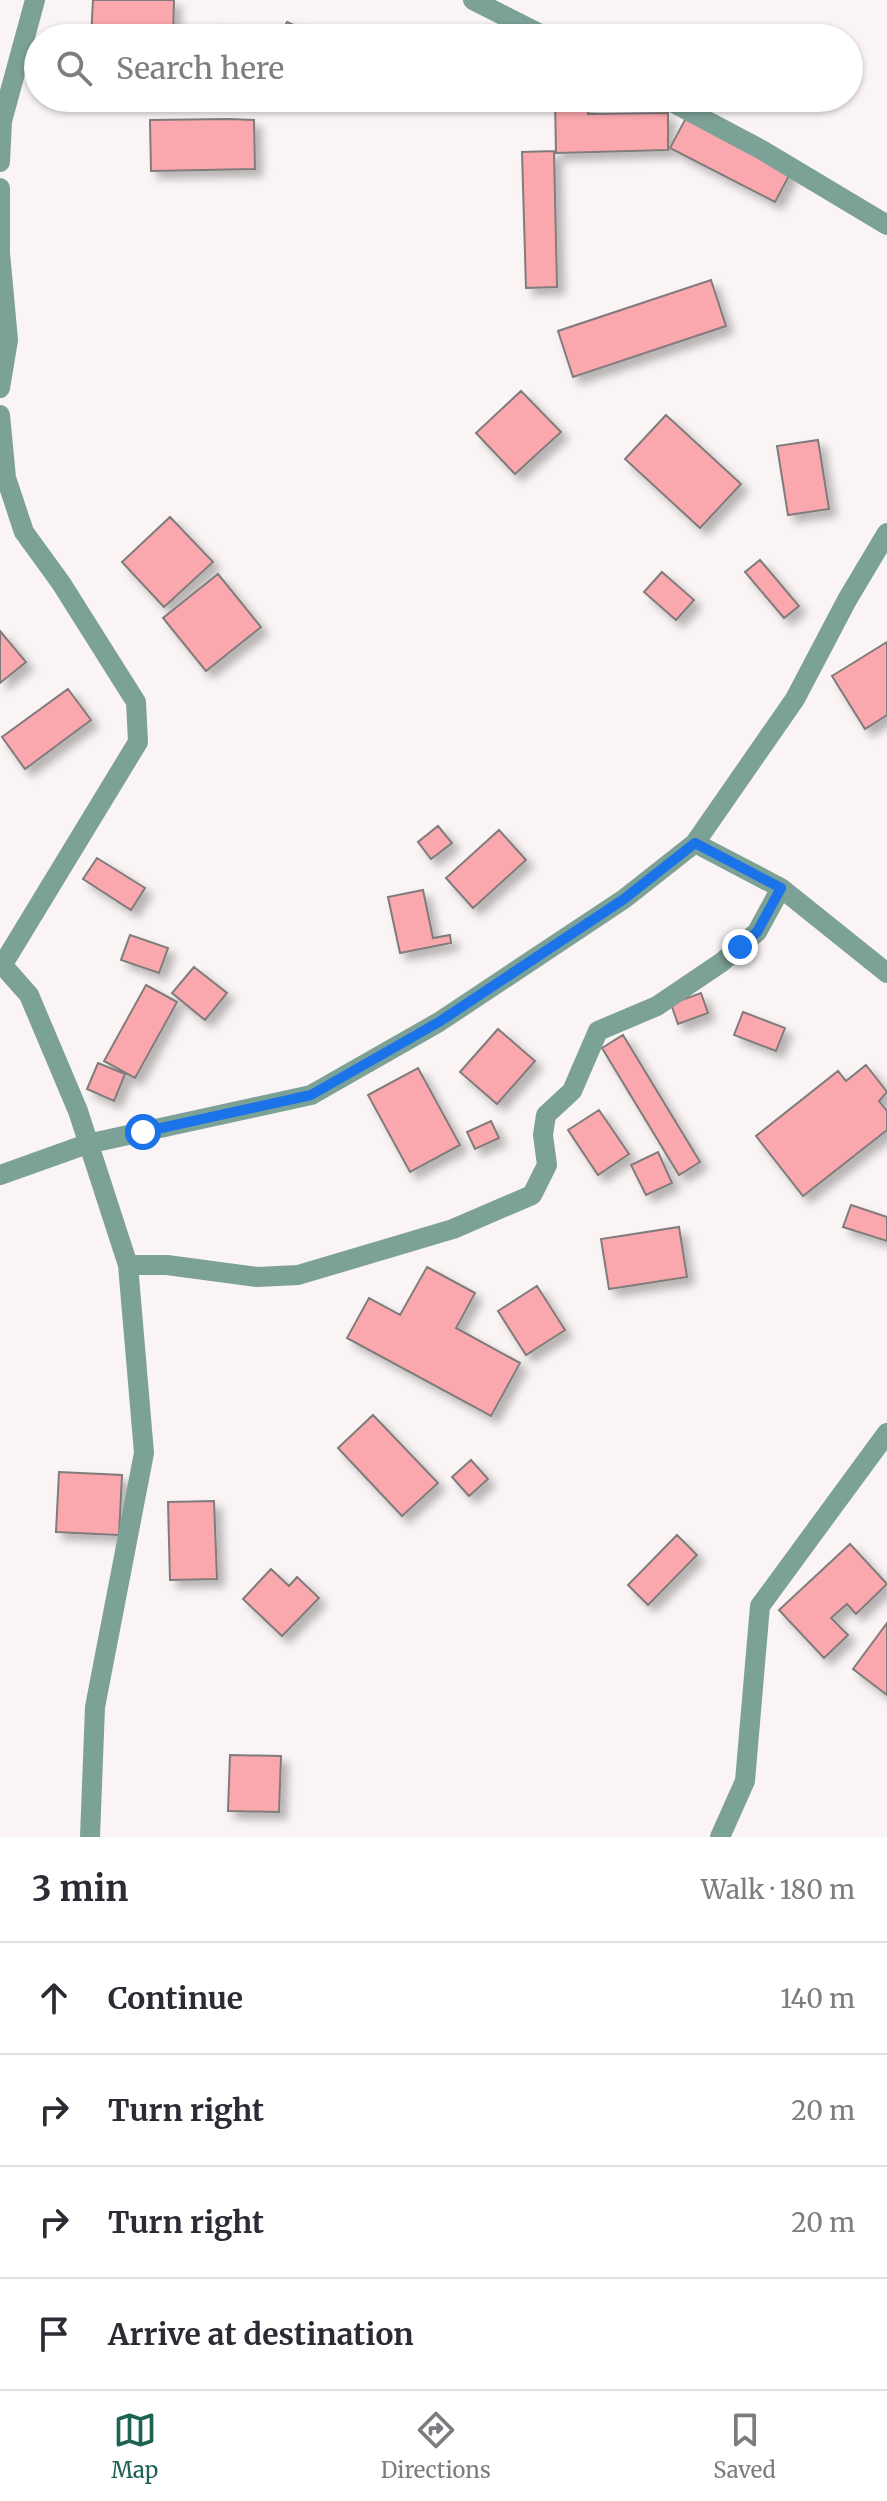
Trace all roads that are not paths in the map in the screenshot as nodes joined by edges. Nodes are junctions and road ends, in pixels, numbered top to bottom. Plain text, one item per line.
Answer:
1 (35, 0) edge
2 (483, 2) edge
3 (28, 24) edge
4 (523, 24) edge
5 (24, 40) edge
6 (690, 112) edge
7 (0, 162) edge
8 (0, 188) edge
9 (887, 225) edge
10 (0, 233) edge
11 (0, 388) edge
12 (0, 415) edge
13 (887, 533) edge
14 (695, 843) junction
15 (781, 888) junction
16 (2, 963) edge
17 (887, 973) edge
18 (87, 1144) junction
19 (0, 1175) edge
20 (128, 1265) junction
21 (887, 1433) edge
22 (90, 1837) edge
23 (720, 1837) edge

1 - 3 street
2 - 4 street
5 - 7 street
6 - 9 street
8 - 10 street
10 - 11 street
12 - 16 street
13 - 14 street
14 - 15 street
14 - 18 street
15 - 17 street
15 - 20 street
16 - 18 street
18 - 19 street
18 - 20 street
20 - 22 street
21 - 23 street

